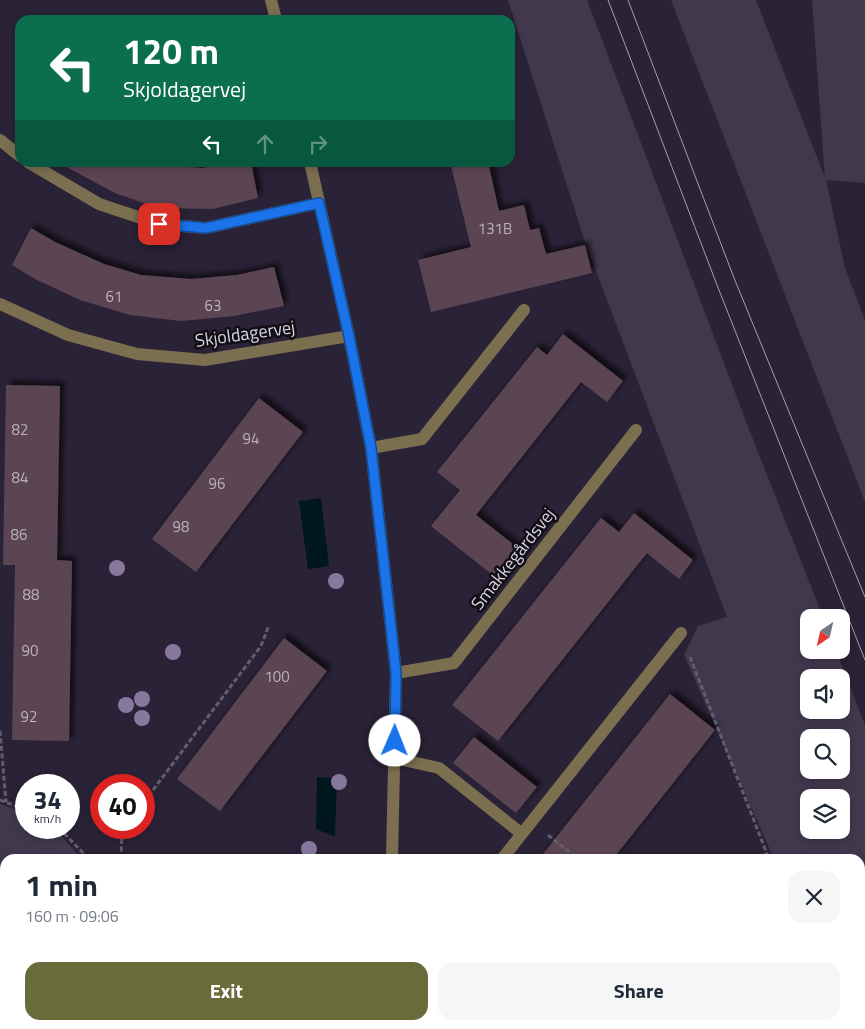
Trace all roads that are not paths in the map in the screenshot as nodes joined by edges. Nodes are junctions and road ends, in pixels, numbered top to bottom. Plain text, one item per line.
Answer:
1 (271, 0) edge
2 (275, 15) edge
3 (0, 140) edge
4 (15, 152) edge
5 (36, 167) edge
6 (311, 167) edge
7 (319, 203) junction
8 (1, 308) edge
9 (524, 310) dead end
10 (349, 336) junction
11 (636, 430) dead end
12 (371, 448) junction
13 (681, 634) road end
14 (396, 673) junction
15 (394, 758) junction
16 (522, 834) junction
17 (392, 854) edge
18 (506, 854) edge

1 - 2 street
3 - 4 street
5 - 7 street
6 - 7 street
7 - 10 street
8 - 10 street, Skjoldagervej
9 - 12 street
10 - 12 street
11 - 14 street, Smakkegårdsvej
12 - 14 street
13 - 16 street
14 - 15 street
15 - 16 street
15 - 17 street
16 - 18 street

